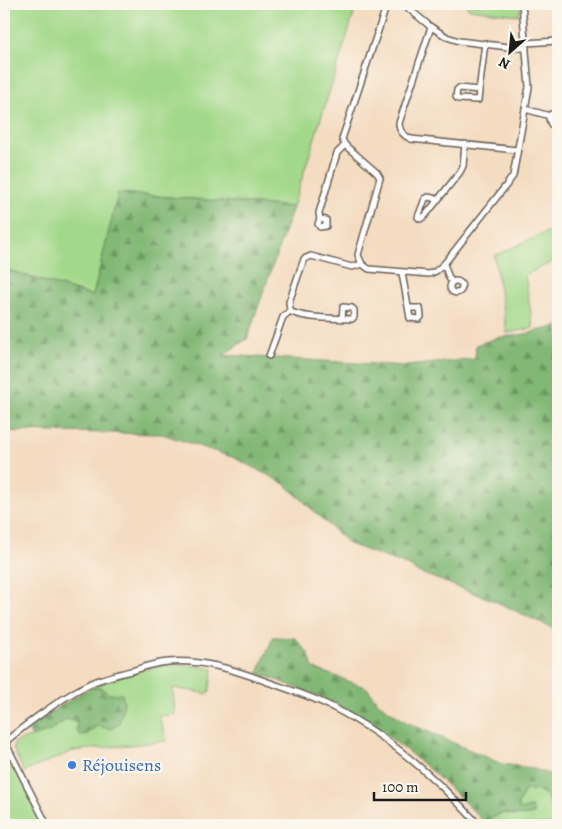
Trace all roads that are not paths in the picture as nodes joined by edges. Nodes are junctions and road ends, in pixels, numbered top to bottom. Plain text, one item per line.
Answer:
1 (387, 4) edge
2 (403, 4) edge
3 (522, 4) edge
4 (431, 27) junction
5 (558, 40) edge
6 (484, 43) junction
7 (525, 45) junction
8 (479, 90) junction
9 (525, 109) junction
10 (558, 115) edge
11 (550, 116) junction
12 (558, 123) edge
13 (465, 144) junction
14 (345, 145) junction
15 (517, 150) junction
16 (437, 199) dead end
17 (320, 219) dead end
18 (362, 264) junction
19 (444, 264) junction
20 (402, 273) junction
21 (452, 282) dead end
22 (409, 308) dead end
23 (290, 311) junction
24 (342, 318) dead end
25 (269, 356) dead end
26 (4, 742) edge
27 (47, 825) edge
28 (479, 825) edge

1 - 14 street
2 - 4 street
3 - 7 street
4 - 6 street
4 - 13 street
5 - 7 street
6 - 7 street
6 - 8 street
7 - 9 street
8 - 8 street
9 - 11 street
9 - 15 street
10 - 11 street
11 - 12 street
13 - 15 street
13 - 16 street
14 - 17 street
14 - 18 street
15 - 19 street
18 - 20 street
18 - 23 street
19 - 20 street
19 - 21 street
20 - 22 street
23 - 24 street
23 - 25 street
26 - 27 street
26 - 28 street

